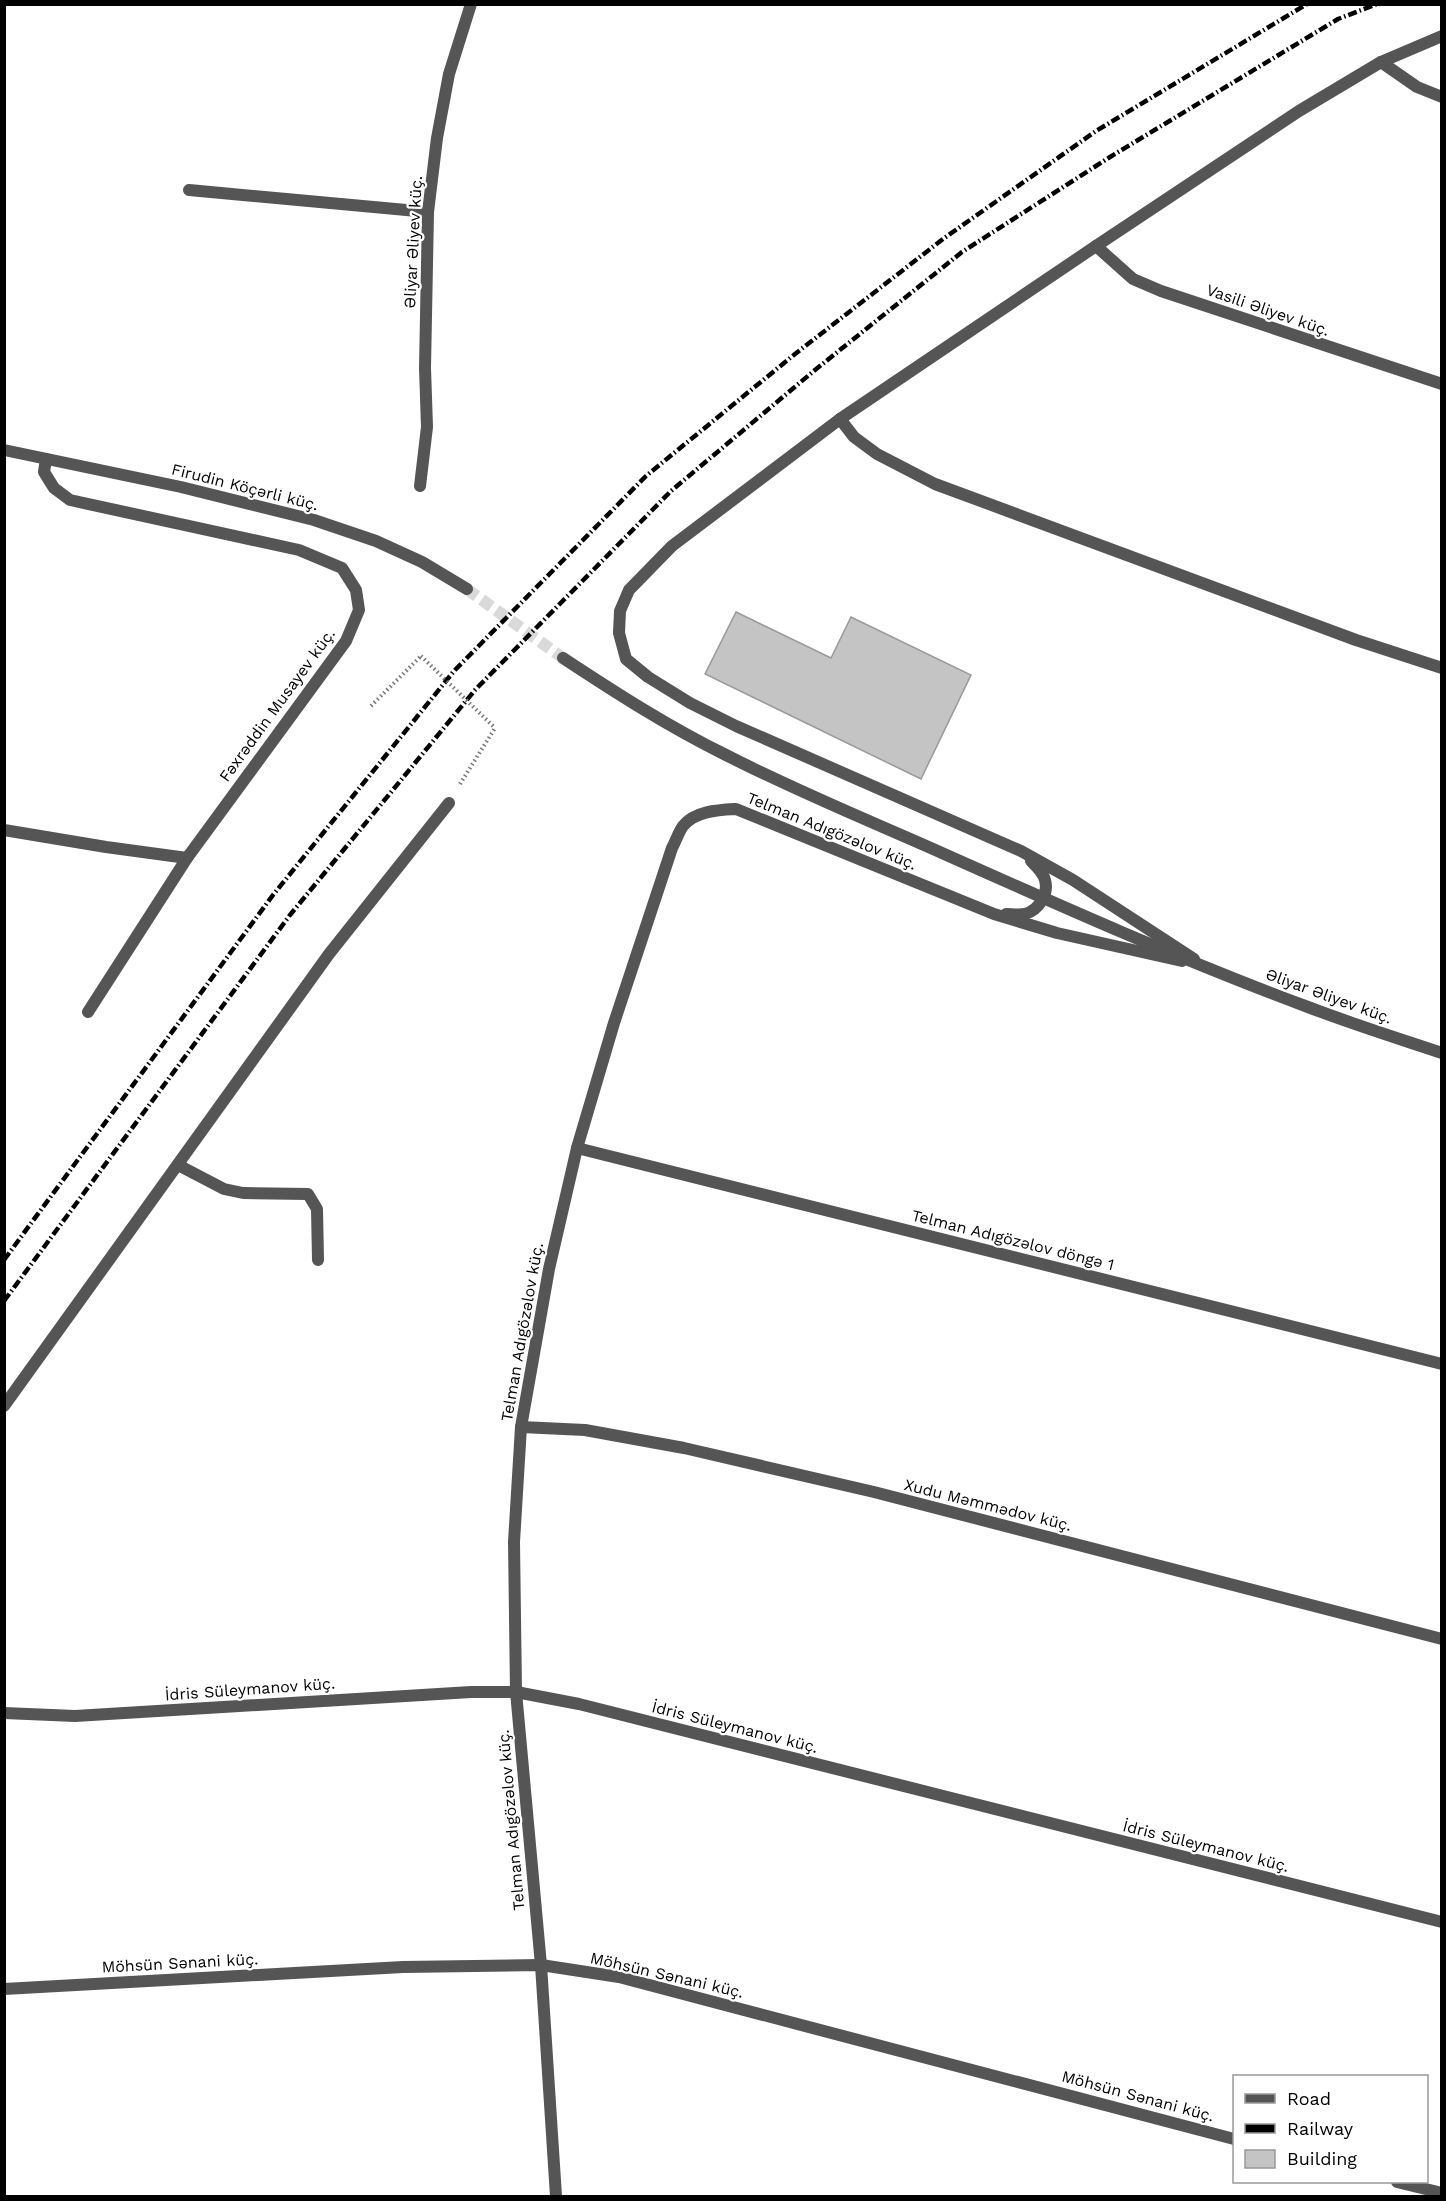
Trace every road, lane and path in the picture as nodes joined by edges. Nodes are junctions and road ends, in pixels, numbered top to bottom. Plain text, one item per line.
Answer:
1 (471, 4) edge
2 (1442, 36) edge
3 (1381, 62) junction
4 (1442, 97) edge
5 (189, 190) dead end
6 (428, 212) junction
7 (1096, 246) junction
8 (1442, 384) edge
9 (840, 419) junction
10 (4, 450) edge
11 (46, 459) junction
12 (420, 486) dead end
13 (467, 589) tunnel mouth
14 (563, 658) tunnel mouth
15 (1442, 668) edge
16 (371, 706) dead end
17 (449, 803) joint
18 (4, 830) edge
19 (1021, 851) junction
20 (187, 858) junction
21 (1043, 898) junction
22 (994, 914) junction
23 (1206, 967) junction
24 (88, 1012) dead end
25 (1442, 1053) edge
26 (577, 1148) junction
27 (178, 1165) junction
28 (318, 1260) dead end
29 (1442, 1364) edge
30 (4, 1406) edge
31 (521, 1427) junction
32 (1442, 1639) edge
33 (516, 1692) junction
34 (4, 1713) edge
35 (1442, 1922) edge
36 (541, 1965) junction
37 (4, 1989) edge
38 (1233, 2139) edge
39 (1404, 2183) edge
40 (1442, 2193) edge
41 (556, 2196) edge

1 - 6 street, Əliyar Əliyev küç.
2 - 3 street
3 - 4 street
3 - 7 street
5 - 6 street
6 - 12 street, Əliyar Əliyev küç.
7 - 8 street, Vasili Əliyev küç.
7 - 9 street
9 - 15 street
9 - 19 street
10 - 11 street, Firudin Köçərli küç.
11 - 13 street, Firudin Köçərli küç.
11 - 20 street, Fəxrəddin Musayev küç.
14 - 21 street
16 - 17 path, bridge
17 - 27 street
18 - 20 street
19 - 21 street
19 - 23 street
20 - 24 street
21 - 22 street
21 - 23 street
22 - 23 street, Telman Adıgözəlov küç.
22 - 26 street, Telman Adıgözəlov küç.
23 - 25 street, Əliyar Əliyev küç.
26 - 29 street, Telman Adıgözəlov döngə 1
26 - 31 street, Telman Adıgözəlov küç.
27 - 28 street
27 - 30 street
31 - 32 street, Xudu Məmmədov küç.
31 - 33 street, Telman Adıgözəlov küç.
33 - 34 street, İdris Süleymanov küç.
33 - 35 street, İdris Süleymanov küç.
33 - 36 street, Telman Adıgözəlov küç.
36 - 37 street, Möhsün Sənani küç.
36 - 38 street, Möhsün Sənani küç.
36 - 41 street, Telman Adıgözəlov küç.
39 - 40 street

